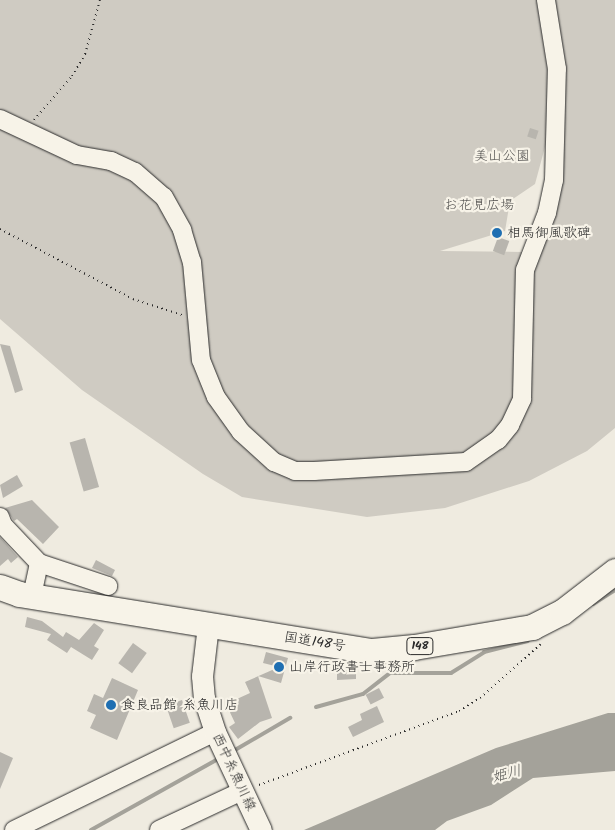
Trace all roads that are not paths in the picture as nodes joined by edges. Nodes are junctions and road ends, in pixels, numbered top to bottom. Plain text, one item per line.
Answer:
1 (546, 0) edge
2 (0, 119) edge
3 (0, 518) edge
4 (39, 563) junction
5 (615, 570) edge
6 (108, 586) dead end
7 (0, 587) edge
8 (32, 596) junction
9 (208, 625) junction
10 (215, 732) junction
11 (244, 793) junction
12 (14, 830) edge
13 (159, 830) edge
14 (261, 830) edge

1 - 2 street
3 - 4 street
4 - 6 street
4 - 8 street
5 - 9 highway, 国道148号 / 148
7 - 8 highway, 国道148号 / 148
8 - 9 highway, 国道148号 / 148
9 - 10 main road, 西中糸魚川線
10 - 11 main road, 西中糸魚川線
10 - 12 street
11 - 13 street
11 - 14 main road, 西中糸魚川線

